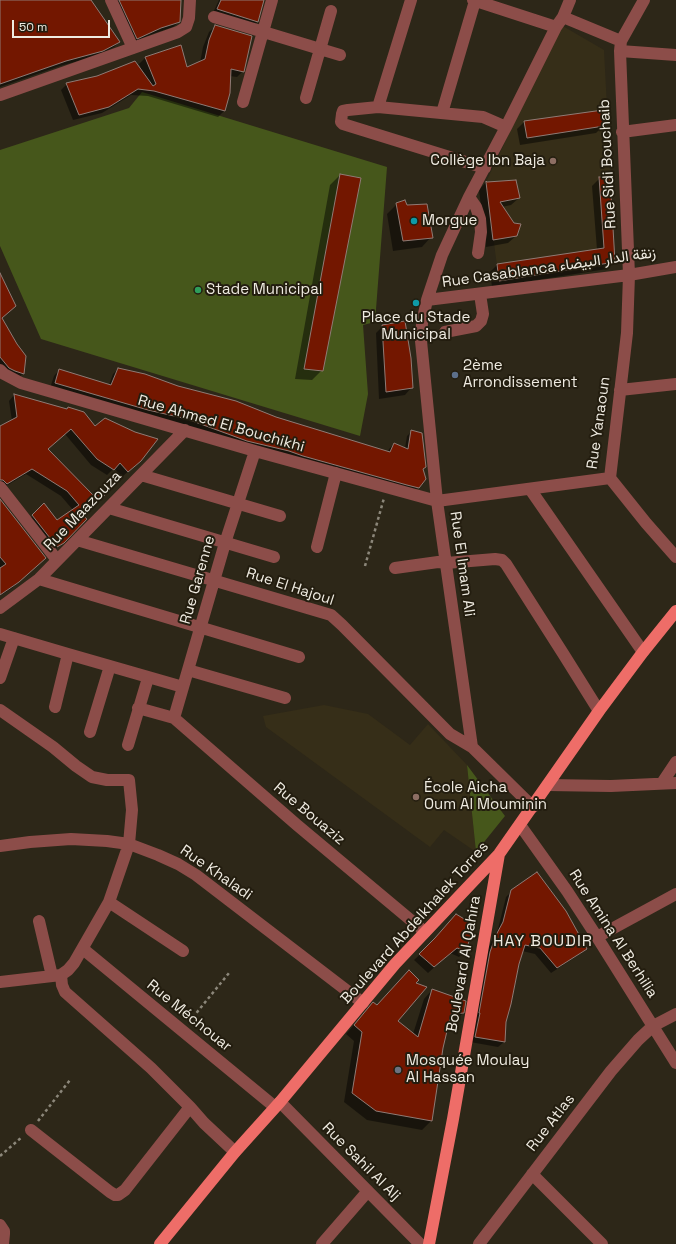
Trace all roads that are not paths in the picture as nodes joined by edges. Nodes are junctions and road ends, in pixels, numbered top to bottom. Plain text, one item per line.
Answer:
1 (111, 0) edge
2 (190, 0) edge
3 (272, 0) edge
4 (411, 0) edge
5 (474, 0) edge
6 (570, 0) edge
7 (644, 0) edge
8 (331, 11) dead end
9 (563, 16) junction
10 (214, 17) dead end
11 (556, 27) junction
12 (263, 32) junction
13 (620, 46) junction
14 (133, 48) junction
15 (321, 49) junction
16 (340, 55) dead end
17 (676, 55) edge
18 (0, 95) edge
19 (306, 98) dead end
20 (243, 102) dead end
21 (378, 107) junction
22 (442, 113) junction
23 (676, 126) edge
24 (506, 127) junction
25 (622, 132) junction
26 (485, 168) junction
27 (469, 197) junction
28 (478, 253) dead end
29 (676, 267) edge
30 (629, 275) junction
31 (480, 294) junction
32 (427, 300) junction
33 (445, 332) dead end
34 (0, 370) edge
35 (676, 384) edge
36 (620, 390) junction
37 (184, 430) junction
38 (255, 451) junction
39 (336, 473) junction
40 (141, 475) junction
41 (610, 478) junction
42 (0, 487) edge
43 (530, 489) junction
44 (437, 500) junction
45 (238, 503) junction
46 (109, 508) junction
47 (280, 516) dead end
48 (77, 540) junction
49 (225, 542) junction
50 (317, 547) dead end
51 (274, 557) dead end
52 (676, 557) edge
53 (57, 560) junction
54 (446, 563) junction
55 (395, 568) dead end
56 (39, 579) junction
57 (215, 580) junction
58 (0, 608) edge
59 (676, 611) edge
60 (201, 627) junction
61 (0, 634) edge
62 (14, 638) junction
63 (643, 652) junction
64 (68, 654) junction
65 (299, 656) dead end
66 (110, 666) junction
67 (188, 670) junction
68 (0, 678) edge
69 (148, 678) junction
70 (183, 687) junction
71 (286, 698) dead end
72 (55, 707) dead end
73 (138, 708) junction
74 (0, 710) edge
75 (599, 711) junction
76 (174, 718) junction
77 (90, 732) dead end
78 (128, 745) dead end
79 (472, 747) junction
80 (676, 762) edge
81 (662, 783) junction
82 (676, 783) edge
83 (548, 785) junction
84 (533, 807) junction
85 (520, 825) junction
86 (128, 844) junction
87 (0, 846) edge
88 (499, 854) junction
89 (676, 894) edge
90 (109, 902) junction
91 (39, 921) dead end
92 (425, 932) junction
93 (597, 937) junction
94 (83, 949) junction
95 (183, 951) dead end
96 (57, 976) junction
97 (0, 982) edge
98 (363, 1004) junction
99 (676, 1014) edge
100 (652, 1026) junction
101 (676, 1063) edge
102 (277, 1104) junction
103 (190, 1107) junction
104 (31, 1130) dead end
105 (234, 1152) junction
106 (532, 1174) junction
107 (368, 1191) junction
108 (0, 1225) edge
109 (3, 1244) edge
110 (160, 1244) edge
111 (322, 1244) edge
112 (420, 1244) edge
113 (429, 1244) edge
114 (479, 1244) edge
115 (602, 1244) edge

1 - 14 street
2 - 14 street
3 - 12 street
4 - 21 street
5 - 11 street
5 - 22 street
6 - 9 street, Rue El Imam Ali
7 - 13 street
8 - 15 street
9 - 11 street, Rue El Imam Ali
9 - 13 street
10 - 12 street
11 - 24 street, Rue El Imam Ali
12 - 15 street
12 - 20 street
13 - 17 street
13 - 25 street, Rue Sidi Bouchaib
14 - 18 street
15 - 16 street
15 - 19 street
21 - 22 street
21 - 26 street
22 - 24 street
23 - 25 street
24 - 26 street, Rue El Imam Ali
25 - 30 street, Rue Sidi Bouchaib
26 - 27 street, Rue El Imam Ali
27 - 28 street
27 - 32 street, Rue El Imam Ali
29 - 30 street, Rue Casablanca زنقة الدار البيضاء
30 - 31 street, Rue Casablanca زنقة الدار البيضاء
30 - 36 street, Rue Yanaoun
31 - 32 street, Rue Casablanca زنقة الدار البيضاء
31 - 33 street
32 - 44 street, Rue El Imam Ali
34 - 37 street, Rue Ahmed El Bouchikhi
35 - 36 street
36 - 41 street, Rue Yanaoun
37 - 38 street, Rue Ahmed El Bouchikhi
37 - 40 street, Rue Maazouza
38 - 39 street, Rue Ahmed El Bouchikhi
38 - 45 street, Rue Garenne
39 - 44 street, Rue Ahmed El Bouchikhi
39 - 50 street
40 - 45 street
40 - 46 street, Rue Maazouza
41 - 43 street, Rue Yanaoun
41 - 52 street
42 - 53 street
43 - 44 street, Rue Yanaoun
43 - 63 street
44 - 54 street, Rue El Imam Ali
45 - 47 street
45 - 49 street, Rue Garenne
46 - 48 street, Rue Maazouza
46 - 49 street
48 - 53 street, Rue Maazouza
48 - 57 street, Rue El Hajoul
49 - 51 street
49 - 57 street, Rue Garenne
53 - 56 street, Rue Maazouza
54 - 55 street
54 - 75 street
54 - 79 street, Rue El Imam Ali
56 - 58 street, Rue Maazouza
56 - 60 street
57 - 60 street, Rue Garenne
57 - 79 street, Rue El Hajoul
59 - 63 main road, Boulevard Abdelkhalek Torres
60 - 65 street
60 - 67 street, Rue Garenne
61 - 62 street
62 - 64 street
62 - 68 street
63 - 75 main road, Boulevard Abdelkhalek Torres
64 - 66 street
64 - 72 street
66 - 69 street
66 - 77 street
67 - 70 street, Rue Garenne
67 - 71 street
69 - 70 street
69 - 73 street
70 - 76 street, Rue Garenne
73 - 76 street
73 - 78 street
74 - 86 street
75 - 83 main road, Boulevard Abdelkhalek Torres
76 - 92 street, Rue Bouaziz
79 - 84 street
80 - 81 street
81 - 82 street
81 - 83 street
83 - 84 main road, Boulevard Abdelkhalek Torres
84 - 85 main road, Boulevard Abdelkhalek Torres
85 - 88 main road, Boulevard Abdelkhalek Torres
85 - 93 street, Rue Amina Al Berhilia
86 - 87 street, Rue Khaladi
86 - 90 street
86 - 98 street, Rue Khaladi
88 - 92 main road, Boulevard Abdelkhalek Torres
88 - 113 main road, Boulevard Al Qahira
89 - 93 street
90 - 94 street
90 - 95 street
91 - 96 street
92 - 98 main road, Boulevard Abdelkhalek Torres
93 - 100 street, Rue Amina Al Berhilia
94 - 96 street
94 - 102 street, Rue Méchouar
96 - 97 street
96 - 103 street
98 - 102 main road, Boulevard Abdelkhalek Torres
99 - 100 street, Rue Atlas
100 - 101 street, Rue Amina Al Berhilia
100 - 106 street, Rue Atlas
102 - 105 main road, Boulevard Abdelkhalek Torres
102 - 107 street, Rue Sahil Al Alj
103 - 104 street
103 - 105 street
105 - 110 main road, Boulevard Abdelkhalek Torres
106 - 114 street, Rue Atlas
106 - 115 street
107 - 111 street
107 - 112 street, Rue Sahil Al Alj
108 - 109 street

